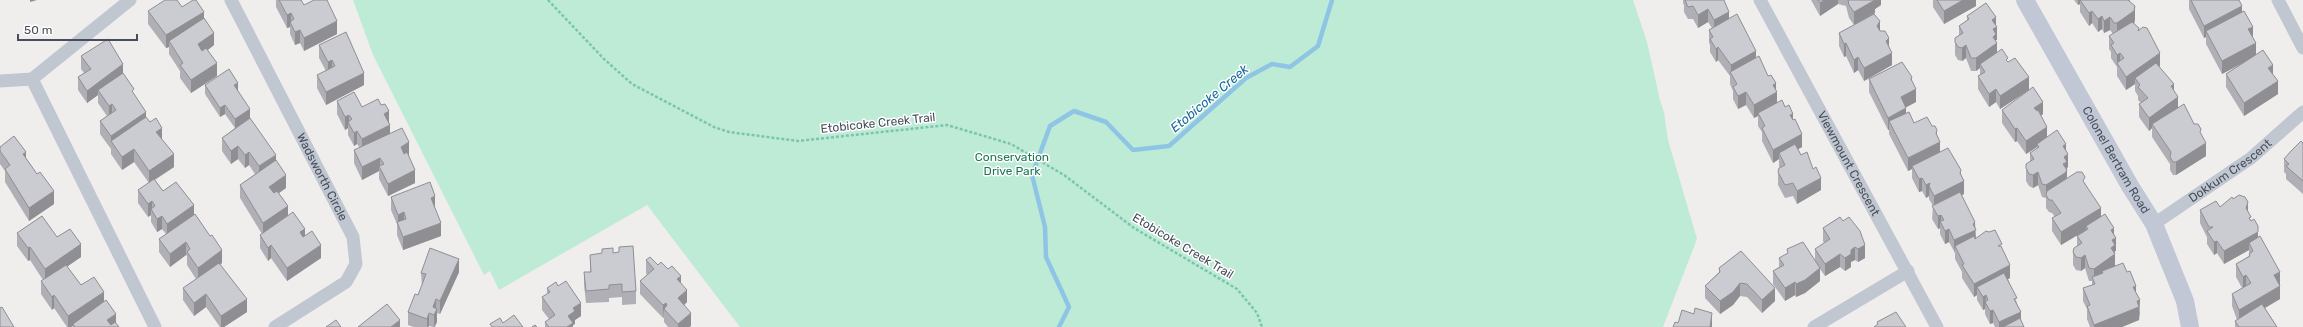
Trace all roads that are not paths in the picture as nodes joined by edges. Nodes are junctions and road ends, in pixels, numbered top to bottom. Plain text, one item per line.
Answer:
1 (130, 0) edge
2 (231, 0) edge
3 (1760, 0) edge
4 (2025, 0) edge
5 (2278, 0) edge
6 (2303, 48) edge
7 (32, 79) junction
8 (0, 81) edge
9 (2303, 112) edge
10 (2154, 224) junction
11 (1908, 271) junction
12 (155, 327) edge
13 (275, 327) edge
14 (1814, 327) edge
15 (1937, 327) edge
16 (2190, 327) edge

1 - 7 street
2 - 13 street, Wadsworth Circle
3 - 11 street, Viewmount Crescent
4 - 10 street, Colonel Bertram Road
5 - 6 street
7 - 8 street
7 - 12 street
9 - 10 street, Dokkum Crescent
10 - 16 street, Colonel Bertram Road
11 - 14 street
11 - 15 street, Viewmount Crescent

